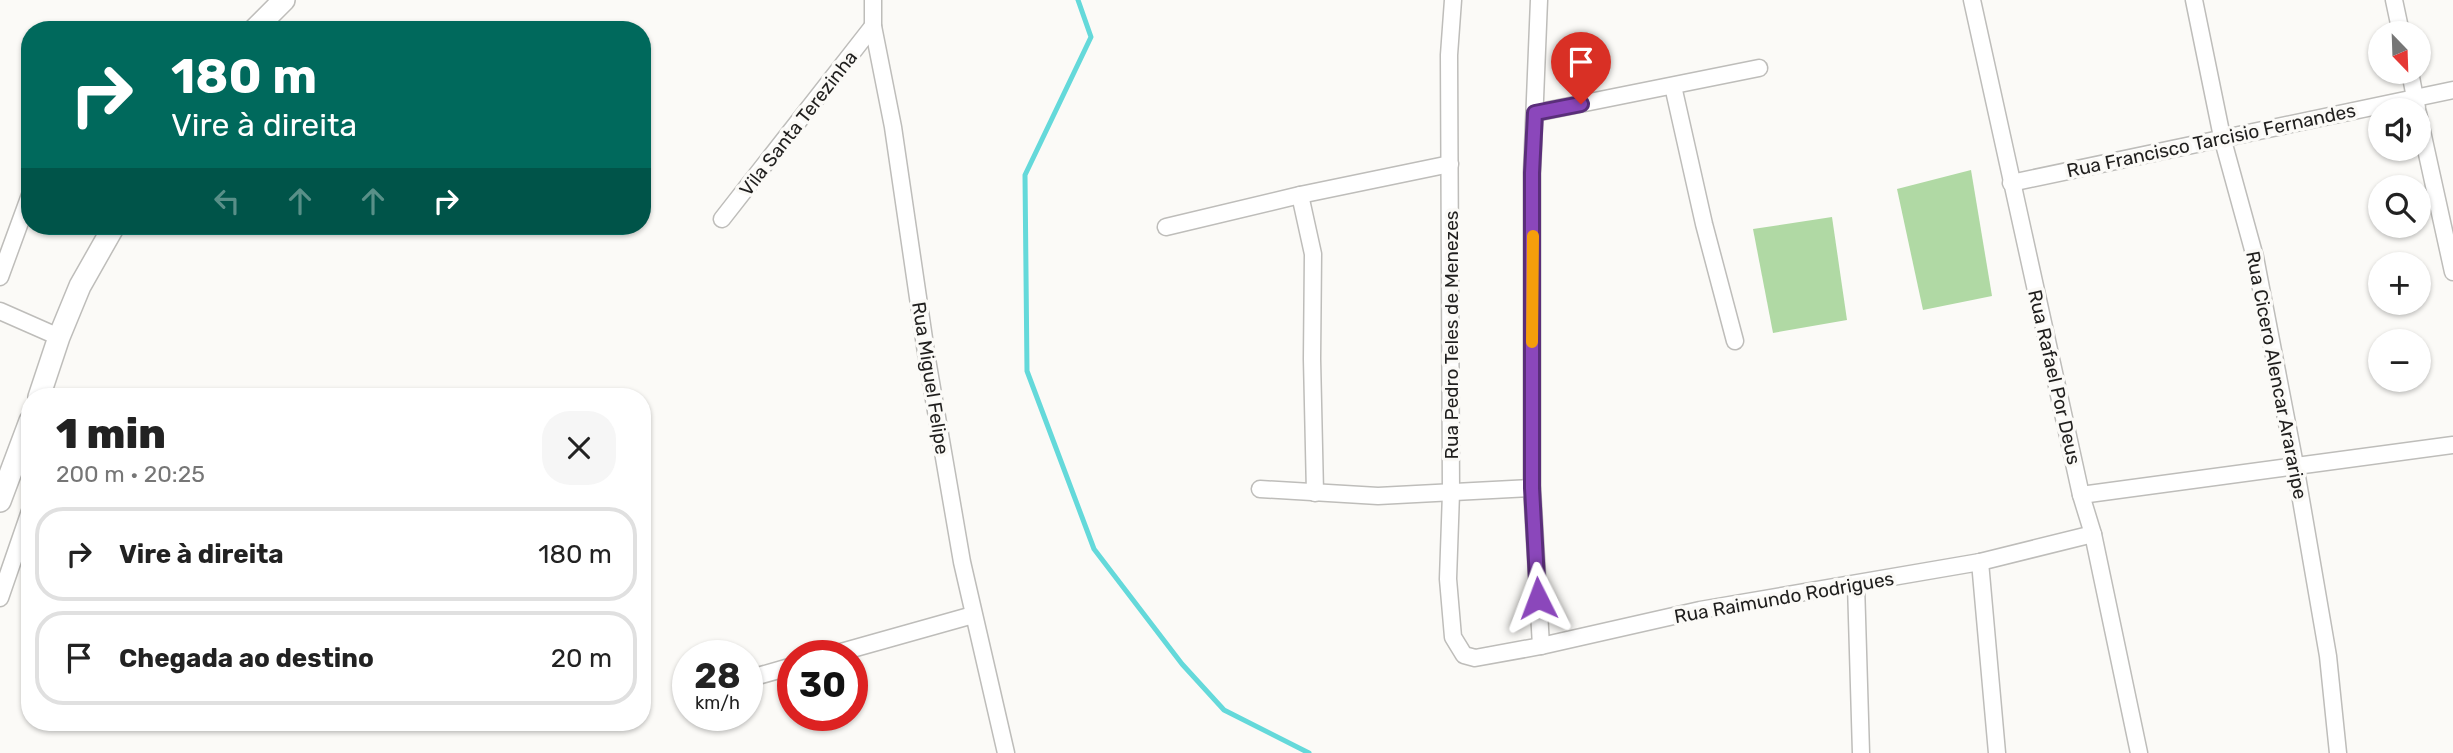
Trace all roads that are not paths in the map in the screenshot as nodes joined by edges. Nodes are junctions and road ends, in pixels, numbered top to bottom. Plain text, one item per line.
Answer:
1 (284, 0) edge
2 (873, 0) edge
3 (1453, 0) edge
4 (1539, 0) edge
5 (1972, 0) edge
6 (2194, 0) edge
7 (2394, 0) edge
8 (263, 21) edge
9 (2398, 21) edge
10 (873, 26) junction
11 (1759, 68) dead end
12 (1673, 86) junction
13 (2453, 90) edge
14 (2431, 100) edge
15 (1535, 113) junction
16 (2368, 115) edge
17 (2222, 137) junction
18 (2429, 161) edge
19 (1450, 164) junction
20 (2011, 183) junction
21 (1300, 195) junction
22 (722, 219) dead end
23 (21, 220) edge
24 (1166, 227) dead end
25 (109, 235) edge
26 (2453, 272) edge
27 (0, 277) edge
28 (0, 311) edge
29 (59, 337) junction
30 (1735, 341) dead end
31 (44, 388) edge
32 (2453, 444) edge
33 (21, 445) edge
34 (2295, 465) junction
35 (1532, 488) junction
36 (1260, 489) dead end
37 (1451, 493) junction
38 (1315, 494) junction
39 (2081, 495) junction
40 (0, 501) edge
41 (2093, 534) junction
42 (21, 537) edge
43 (1980, 562) junction
44 (1856, 584) junction
45 (0, 598) edge
46 (973, 615) junction
47 (868, 644) edge
48 (1541, 646) junction
49 (1475, 659) joint
50 (1006, 753) edge
51 (1861, 753) edge
52 (1997, 753) edge
53 (2140, 753) edge
54 (2338, 753) edge

1 - 8 street
2 - 10 street, Rua Miguel Felipe
3 - 19 street, Rua Pedro Teles de Menezes
4 - 15 street
5 - 20 street, Rua Rafael Por Deus
6 - 17 street, Rua Cicero Alencar Arararipe
7 - 9 street
10 - 22 street, Vila Santa Terezinha
10 - 46 street, Rua Miguel Felipe
11 - 12 street
12 - 15 street
12 - 30 street
13 - 14 street, Rua Francisco Tarcisio Fernandes
15 - 35 street
16 - 17 street, Rua Francisco Tarcisio Fernandes
17 - 20 street, Rua Francisco Tarcisio Fernandes
17 - 34 street, Rua Cicero Alencar Arararipe
18 - 26 street
19 - 21 street
19 - 37 street, Rua Pedro Teles de Menezes
20 - 39 street, Rua Rafael Por Deus
21 - 24 street
21 - 38 street
23 - 27 street
25 - 29 street
28 - 29 street
29 - 31 street
32 - 34 street
33 - 40 street
34 - 39 street
34 - 54 street, Rua Cicero Alencar Arararipe
35 - 37 street
35 - 48 street
36 - 38 street
37 - 38 street
37 - 49 street, Rua Pedro Teles de Menezes
39 - 41 street, Rua Rafael Por Deus
41 - 43 street, Rua Raimundo Rodrigues
41 - 53 street, Rua Rafael Por Deus
42 - 45 street
43 - 44 street, Rua Raimundo Rodrigues
43 - 52 street
44 - 48 street, Rua Raimundo Rodrigues
44 - 51 street
46 - 47 street
46 - 50 street, Rua Miguel Felipe
48 - 49 street, Rua Raimundo Rodrigues

